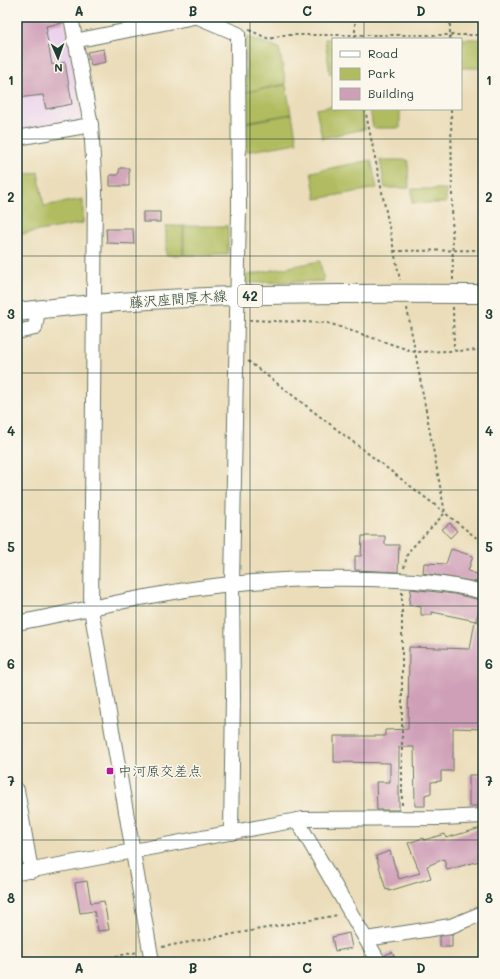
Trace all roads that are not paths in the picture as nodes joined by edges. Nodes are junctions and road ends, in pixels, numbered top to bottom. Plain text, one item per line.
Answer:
1 (71, 17) edge
2 (194, 17) edge
3 (198, 17) edge
4 (74, 41) junction
5 (91, 125) junction
6 (17, 138) edge
7 (483, 294) edge
8 (236, 296) junction
9 (38, 310) junction
10 (17, 312) edge
11 (93, 313) junction
12 (17, 332) edge
13 (232, 584) junction
14 (483, 592) edge
15 (91, 609) junction
16 (17, 623) edge
17 (17, 790) edge
18 (483, 816) edge
19 (297, 820) junction
20 (231, 833) junction
21 (132, 851) junction
22 (31, 870) junction
23 (17, 873) edge
24 (483, 913) edge
25 (366, 939) junction
26 (151, 956) edge
27 (379, 962) edge

1 - 4 street
2 - 4 street
3 - 8 street
4 - 5 street
5 - 6 street
5 - 11 street
7 - 8 main road, 藤沢座間厚木線 / 42
8 - 11 main road, 藤沢座間厚木線 / 42
8 - 13 street
9 - 10 main road, 藤沢座間厚木線 / 42
9 - 11 main road, 藤沢座間厚木線 / 42
9 - 12 street
11 - 15 street
13 - 14 street
13 - 15 street
13 - 20 street
15 - 16 street
15 - 21 street
17 - 22 street
18 - 19 street
19 - 20 street
19 - 25 street
20 - 21 street
21 - 22 street
21 - 26 street
22 - 23 street
24 - 25 street
25 - 27 street

